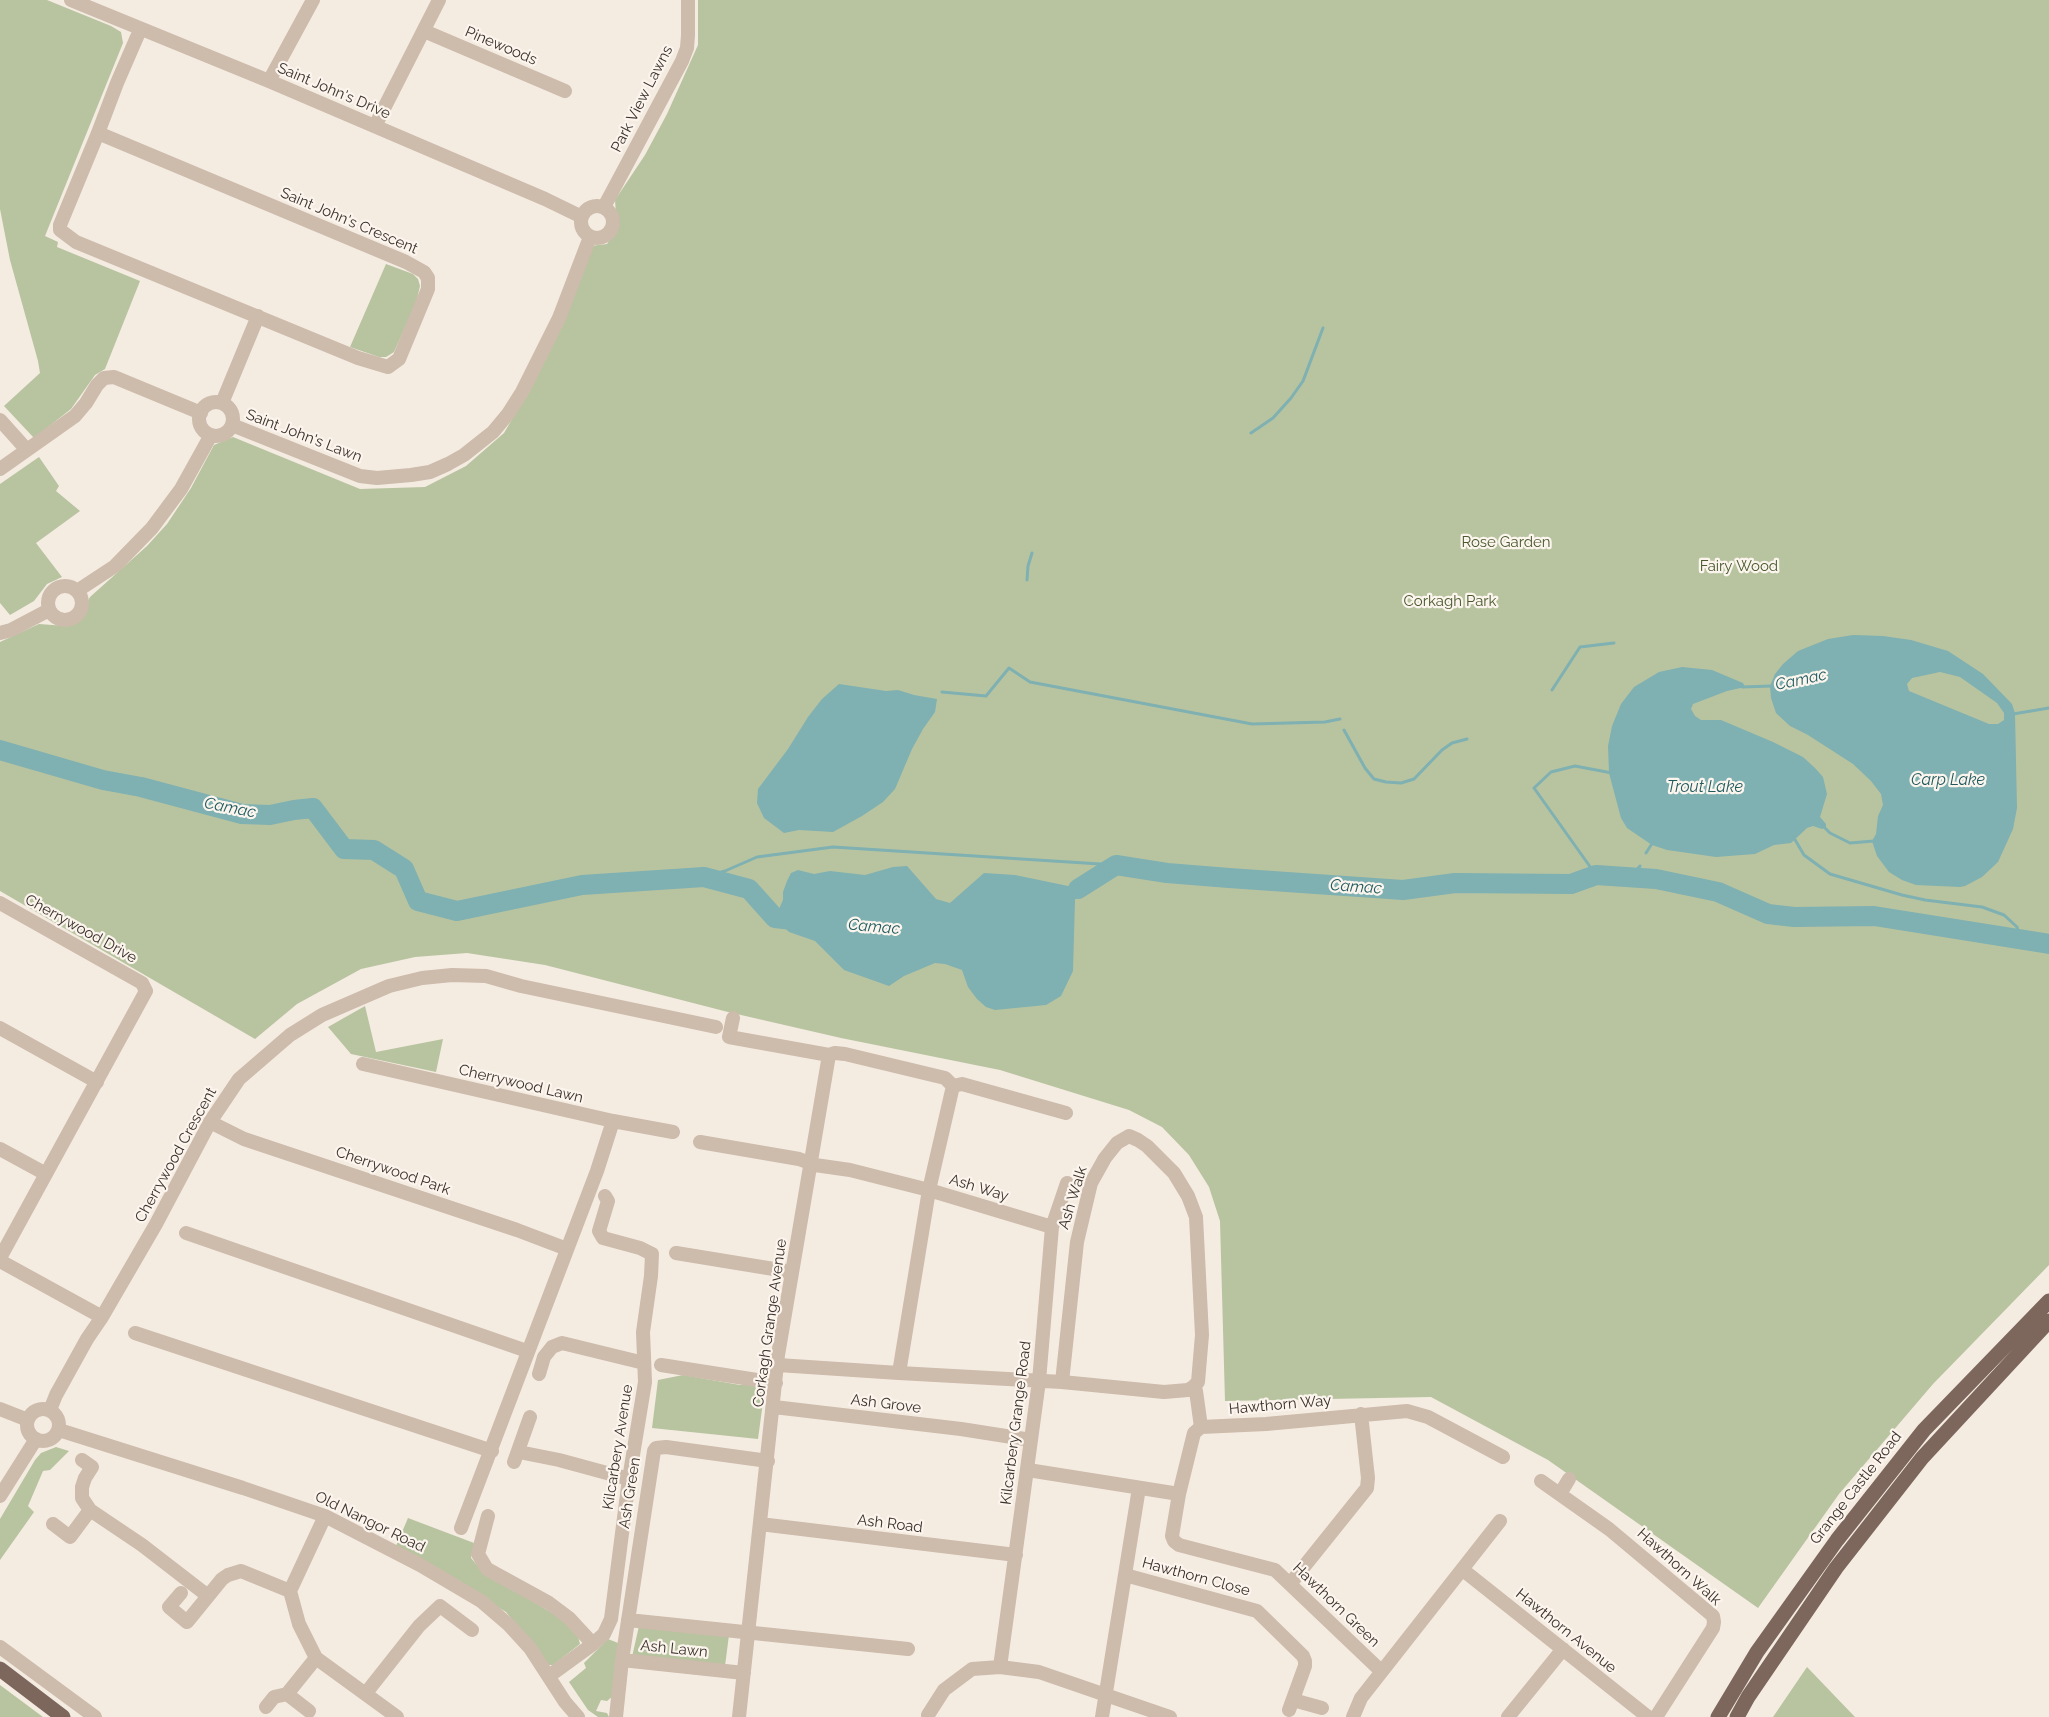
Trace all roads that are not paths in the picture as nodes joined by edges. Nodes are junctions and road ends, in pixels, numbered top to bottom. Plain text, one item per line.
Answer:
1 (71, 0) edge
2 (313, 0) edge
3 (439, 0) edge
4 (688, 0) edge
5 (140, 30) junction
6 (424, 31) junction
7 (269, 81) junction
8 (565, 91) dead end
9 (375, 126) junction
10 (98, 133) junction
11 (604, 207) junction
12 (582, 217) junction
13 (591, 237) junction
14 (258, 316) junction
15 (222, 403) junction
16 (201, 412) junction
17 (0, 420) edge
18 (232, 425) junction
19 (211, 435) junction
20 (27, 450) junction
21 (0, 469) edge
22 (77, 591) junction
23 (49, 610) junction
24 (0, 633) edge
25 (0, 903) edge
26 (732, 1018) dead end
27 (0, 1028) edge
28 (716, 1028) dead end
29 (829, 1055) junction
30 (363, 1064) dead end
31 (97, 1082) junction
32 (953, 1086) junction
33 (1066, 1113) dead end
34 (613, 1121) junction
35 (210, 1122) junction
36 (673, 1132) dead end
37 (700, 1142) dead end
38 (0, 1149) edge
39 (810, 1162) junction
40 (46, 1174) junction
41 (1067, 1183) dead end
42 (929, 1190) junction
43 (605, 1196) dead end
44 (1052, 1227) junction
45 (186, 1233) dead end
46 (567, 1250) junction
47 (676, 1253) dead end
48 (0, 1260) edge
49 (792, 1272) junction
50 (2049, 1301) edge
51 (102, 1317) junction
52 (2049, 1321) edge
53 (135, 1333) dead end
54 (527, 1351) junction
55 (644, 1363) junction
56 (661, 1365) dead end
57 (778, 1365) junction
58 (899, 1373) junction
59 (539, 1374) dead end
60 (1039, 1381) junction
61 (1062, 1382) junction
62 (776, 1383) junction
63 (1193, 1387) junction
64 (774, 1407) junction
65 (0, 1409) edge
66 (50, 1410) junction
67 (1361, 1414) junction
68 (530, 1417) dead end
69 (28, 1420) junction
70 (1201, 1427) junction
71 (58, 1430) junction
72 (36, 1439) junction
73 (1031, 1440) junction
74 (492, 1451) junction
75 (1503, 1457) dead end
76 (82, 1460) dead end
77 (768, 1461) junction
78 (1028, 1470) junction
79 (628, 1479) junction
80 (1569, 1479) dead end
81 (1541, 1481) dead end
82 (1138, 1488) junction
83 (1179, 1494) junction
84 (1560, 1494) junction
85 (0, 1496) edge
86 (90, 1510) junction
87 (325, 1516) junction
88 (488, 1516) dead end
89 (1500, 1521) dead end
90 (53, 1524) dead end
91 (760, 1524) junction
92 (461, 1528) dead end
93 (1016, 1556) junction
94 (1463, 1570) junction
95 (1125, 1575) junction
96 (1290, 1584) junction
97 (290, 1591) junction
98 (181, 1593) dead end
99 (208, 1596) junction
100 (628, 1620) junction
101 (472, 1630) dead end
102 (748, 1632) junction
103 (593, 1644) junction
104 (0, 1647) edge
105 (908, 1649) dead end
106 (1563, 1649) junction
107 (316, 1658) junction
108 (622, 1660) junction
109 (1000, 1667) junction
110 (0, 1669) edge
111 (1381, 1671) junction
112 (744, 1673) junction
113 (549, 1676) junction
114 (366, 1693) junction
115 (287, 1694) junction
116 (1107, 1695) junction
117 (266, 1707) dead end
118 (1322, 1708) dead end
119 (309, 1711) dead end
120 (928, 1715) dead end
121 (63, 1717) edge
122 (95, 1717) edge
123 (397, 1717) edge
124 (578, 1717) edge
125 (616, 1717) edge
126 (739, 1717) edge
127 (1102, 1717) edge
128 (1170, 1717) edge
129 (1353, 1717) edge
130 (1508, 1717) edge
131 (1648, 1717) edge
132 (1656, 1717) edge
133 (1718, 1717) edge
134 (1737, 1717) edge

1 - 5 street, Saint John's Drive
2 - 7 street
3 - 6 street
4 - 11 street, Park View Lawns
5 - 7 street, Saint John's Drive
5 - 10 street, Saint John's Crescent
6 - 8 street, Pinewoods
6 - 9 street
7 - 9 street, Saint John's Drive
9 - 12 street, Saint John's Drive
10 - 14 street, Saint John's Crescent
10 - 14 street, Saint John's Crescent
11 - 12 street
11 - 13 street
12 - 13 street
13 - 18 street, Saint John's Lawn
14 - 15 street
15 - 16 street
15 - 18 street
16 - 19 street
16 - 20 street
17 - 20 street
18 - 19 street
19 - 22 street
20 - 21 street
22 - 23 street
22 - 23 street
23 - 24 street
25 - 31 street, Cherrywood Drive
26 - 29 street
27 - 31 street
28 - 35 street, Cherrywood Crescent
29 - 32 street
29 - 39 street, Corkagh Grange Avenue
30 - 34 street, Cherrywood Lawn
31 - 40 street, Cherrywood Drive
32 - 33 street
32 - 42 street, Ash Way
34 - 36 street, Cherrywood Lawn
34 - 46 street
35 - 46 street, Cherrywood Park
35 - 51 street, Cherrywood Crescent
37 - 39 street
38 - 40 street
39 - 42 street
39 - 49 street, Corkagh Grange Avenue
40 - 48 street, Cherrywood Drive
41 - 44 street, Kilcarbery Grange Road
42 - 44 street, Ash Way
42 - 58 street
43 - 55 street, Kilcarbery Avenue
44 - 60 street, Kilcarbery Grange Road
45 - 54 street
46 - 54 street
47 - 49 street
48 - 51 street, Cherrywood Drive
49 - 57 street, Corkagh Grange Avenue
50 - 133 main road, Grange Castle Road
51 - 66 street, Cherrywood Crescent
52 - 134 main road
53 - 74 street
54 - 74 street
55 - 59 street
55 - 79 street, Kilcarbery Avenue
56 - 62 street
57 - 58 street
57 - 62 street, Corkagh Grange Avenue
58 - 60 street
60 - 61 street
60 - 73 street, Kilcarbery Grange Road
61 - 63 street
61 - 63 street, Ash Walk
62 - 64 street, Corkagh Grange Avenue
63 - 70 street
64 - 73 street, Ash Grove
64 - 77 street, Corkagh Grange Avenue
65 - 69 street
66 - 69 street
66 - 71 street
67 - 70 street, Hawthorn Way
67 - 75 street, Hawthorn Way
67 - 96 street
68 - 79 street
69 - 72 street
70 - 83 street, Hawthorn Green
71 - 72 street
71 - 87 street, Old Nangor Road
72 - 85 street
73 - 78 street, Kilcarbery Grange Road
74 - 92 street
76 - 86 street
77 - 91 street, Corkagh Grange Avenue
77 - 100 street, Ash Green
78 - 82 street
78 - 93 street, Kilcarbery Grange Road
79 - 103 street, Kilcarbery Avenue
80 - 84 street
81 - 84 street, Hawthorn Walk
82 - 83 street
82 - 95 street, Hawthorn Close
83 - 96 street, Hawthorn Green
84 - 132 street, Hawthorn Walk
86 - 90 street
86 - 99 street
87 - 97 street
87 - 113 street, Old Nangor Road
88 - 103 street
89 - 94 street
91 - 93 street, Ash Road
91 - 102 street, Corkagh Grange Avenue
93 - 109 street, Kilcarbery Grange Road
94 - 106 street, Hawthorn Avenue
94 - 111 street
95 - 116 street, Hawthorn Close
95 - 118 street, Hawthorn Close
96 - 111 street, Hawthorn Green
97 - 99 street
97 - 107 street
98 - 99 street
100 - 102 street
100 - 108 street, Ash Green
101 - 114 street
102 - 105 street
102 - 112 street, Corkagh Grange Avenue
103 - 113 street, Kilcarbery Avenue
104 - 122 street
106 - 130 street
106 - 131 street, Hawthorn Avenue
107 - 114 street
107 - 115 street
108 - 112 street, Ash Lawn
108 - 125 street, Ash Lawn
109 - 116 street
109 - 120 street
110 - 121 main road
111 - 129 street
112 - 126 street, Corkagh Grange Avenue
113 - 124 street, Old Nangor Road
114 - 123 street
115 - 117 street
115 - 119 street
116 - 127 street, Hawthorn Close
116 - 128 street

